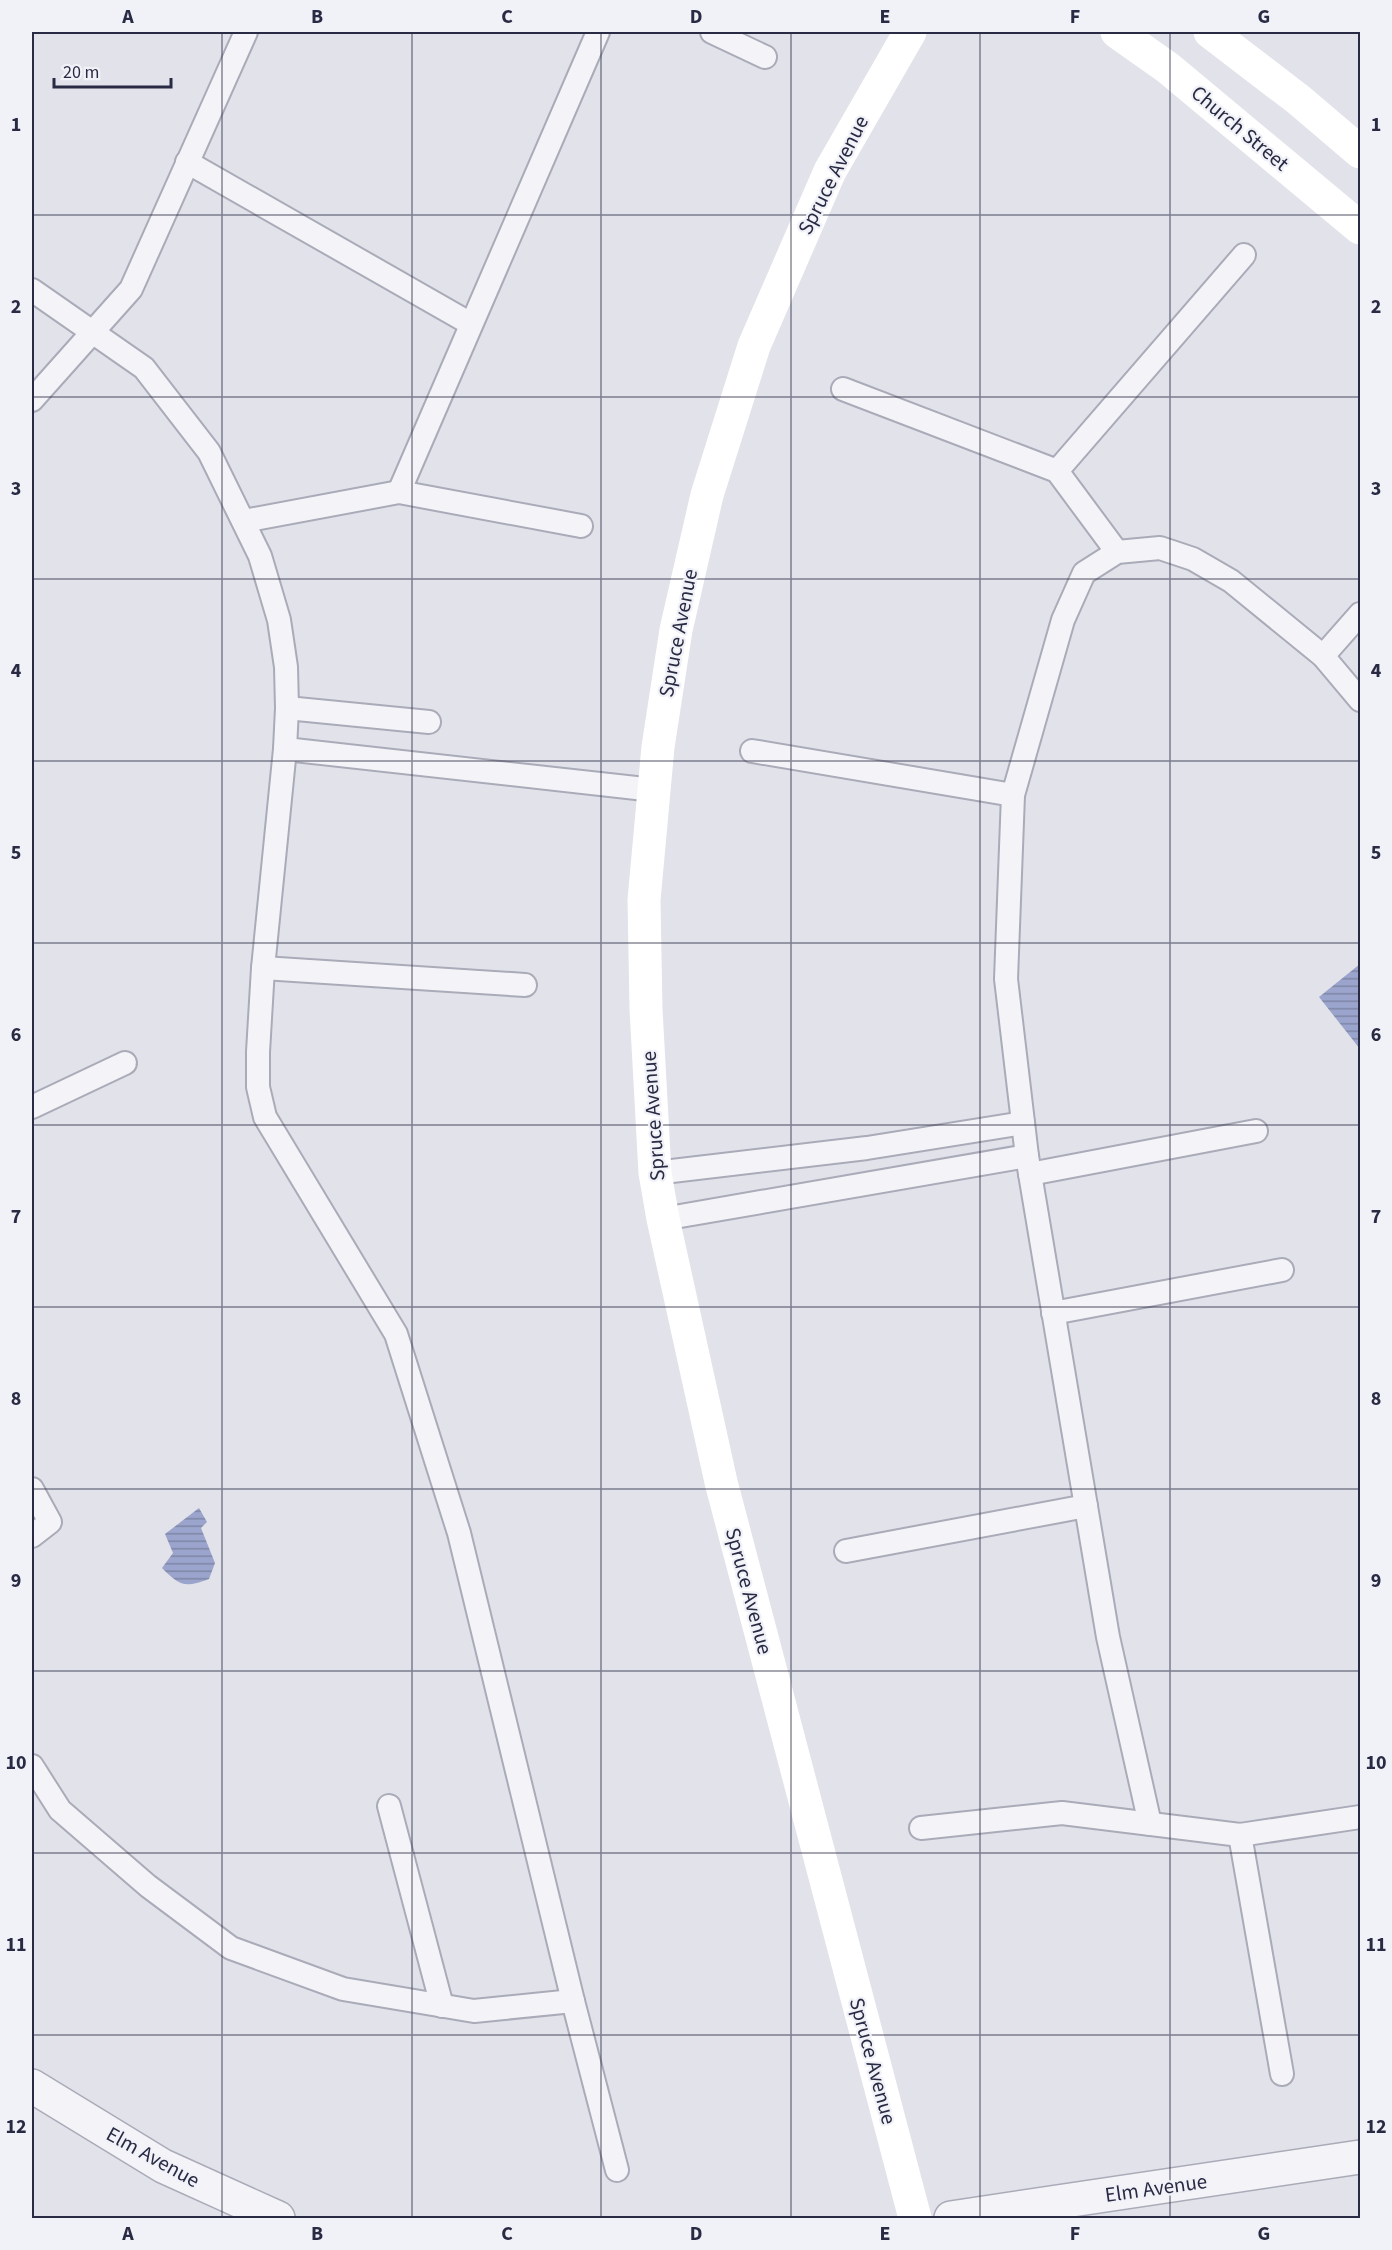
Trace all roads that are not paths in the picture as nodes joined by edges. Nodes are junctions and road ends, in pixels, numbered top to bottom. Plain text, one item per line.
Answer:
1 (243, 32) edge
2 (598, 32) edge
3 (712, 32) edge
4 (910, 32) edge
5 (1117, 32) edge
6 (1210, 32) edge
7 (765, 57) dead end
8 (1360, 152) edge
9 (187, 162) junction
10 (1360, 228) edge
11 (1244, 255) dead end
12 (32, 290) edge
13 (471, 324) junction
14 (92, 332) junction
15 (843, 389) dead end
16 (32, 400) edge
17 (1057, 471) junction
18 (399, 492) junction
19 (244, 521) junction
20 (581, 526) dead end
21 (1117, 552) junction
22 (1360, 614) edge
23 (1323, 656) junction
24 (1360, 700) edge
25 (287, 708) junction
26 (429, 722) dead end
27 (285, 748) junction
28 (752, 751) dead end
29 (654, 790) junction
30 (1013, 795) junction
31 (263, 968) junction
32 (525, 985) dead end
33 (125, 1063) dead end
34 (32, 1107) edge
35 (1023, 1123) junction
36 (1256, 1131) dead end
37 (1029, 1165) junction
38 (655, 1173) junction
39 (663, 1219) junction
40 (1282, 1270) dead end
41 (1053, 1313) junction
42 (32, 1489) edge
43 (1086, 1506) junction
44 (32, 1536) edge
45 (846, 1551) dead end
46 (32, 1766) edge
47 (389, 1806) dead end
48 (1360, 1817) edge
49 (1150, 1824) junction
50 (921, 1828) dead end
51 (1240, 1835) junction
52 (573, 2001) junction
53 (442, 2006) junction
54 (1282, 2074) dead end
55 (32, 2086) edge
56 (1360, 2157) edge
57 (617, 2170) dead end
58 (278, 2218) edge
59 (915, 2218) edge
60 (951, 2218) edge

1 - 9 lane
2 - 13 lane
3 - 7 lane
4 - 29 street, Spruce Avenue
5 - 10 street, Church Street
6 - 8 street
9 - 13 lane
9 - 14 lane
11 - 17 lane
12 - 14 lane
13 - 18 lane
14 - 16 lane
14 - 19 lane
15 - 17 lane
17 - 21 lane
18 - 19 lane
18 - 20 lane
19 - 25 lane
21 - 23 lane
21 - 30 lane
22 - 23 lane
23 - 24 lane
25 - 26 lane
25 - 27 lane
27 - 29 lane
27 - 31 lane
28 - 30 lane
29 - 38 street, Spruce Avenue
30 - 35 lane
31 - 32 lane
31 - 52 lane
33 - 34 lane
35 - 37 lane
35 - 38 lane
36 - 37 lane
37 - 39 lane
37 - 41 lane
38 - 39 street, Spruce Avenue
39 - 59 street, Spruce Avenue
40 - 41 lane
41 - 43 lane
42 - 44 lane
43 - 45 lane
43 - 49 lane
46 - 53 lane
47 - 53 lane
48 - 51 lane
49 - 50 lane
49 - 51 lane
51 - 54 lane
52 - 53 lane
52 - 57 lane
55 - 58 street, Elm Avenue
56 - 60 street, Elm Avenue

